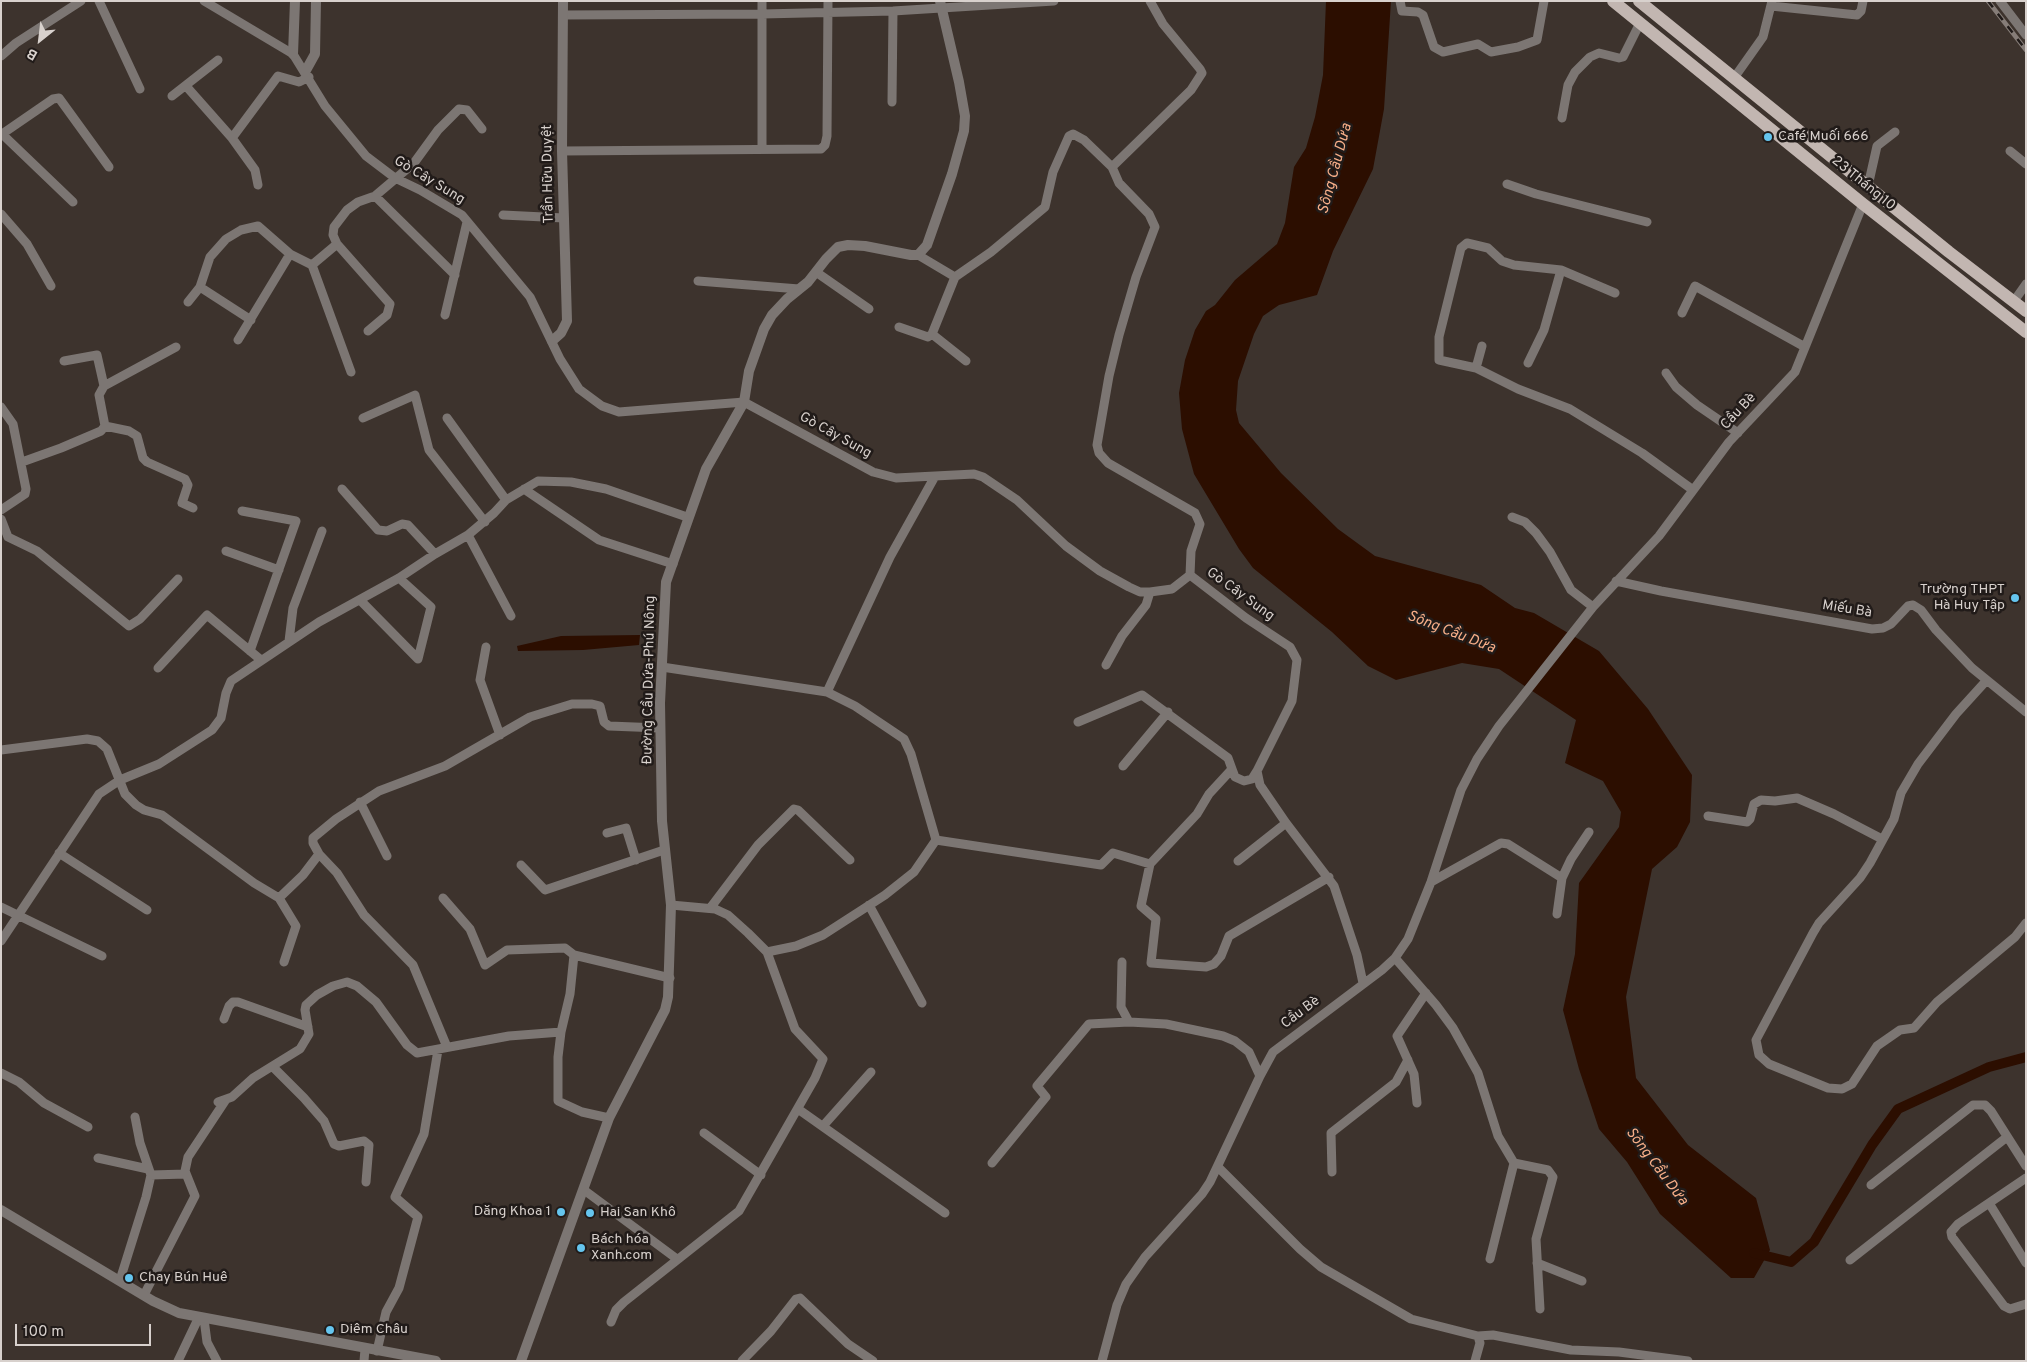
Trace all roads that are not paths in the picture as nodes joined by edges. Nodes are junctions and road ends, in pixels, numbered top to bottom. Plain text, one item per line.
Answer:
1 (81, 1) edge
2 (99, 1) edge
3 (204, 1) edge
4 (296, 1) edge
5 (316, 1) edge
6 (563, 1) edge
7 (762, 1) edge
8 (828, 1) edge
9 (1054, 1) edge
10 (1150, 1) edge
11 (1400, 1) edge
12 (1544, 1) edge
13 (1613, 1) edge
14 (1639, 1) edge
15 (1863, 1) edge
16 (2000, 1) edge
17 (1771, 3) edge
18 (940, 5) edge
19 (893, 11) junction
20 (828, 13) junction
21 (762, 14) junction
22 (563, 15) junction
23 (1640, 23) junction
24 (2026, 35) edge
25 (293, 54) junction
26 (1, 56) edge
27 (218, 60) dead end
28 (307, 74) junction
29 (1734, 78) junction
30 (186, 86) junction
31 (140, 89) dead end
32 (172, 96) dead end
33 (892, 102) dead end
34 (1562, 118) dead end
35 (482, 129) dead end
36 (1895, 132) dead end
37 (1, 134) edge
38 (232, 138) junction
39 (762, 149) junction
40 (562, 151) junction
41 (2010, 151) dead end
42 (2026, 164) edge
43 (109, 168) dead end
44 (1112, 168) junction
45 (394, 178) junction
46 (1507, 184) dead end
47 (258, 185) dead end
48 (1868, 186) junction
49 (374, 196) junction
50 (73, 202) dead end
51 (1863, 204) junction
52 (1, 214) edge
53 (503, 215) dead end
54 (564, 218) junction
55 (467, 222) junction
56 (1647, 222) dead end
57 (338, 244) junction
58 (290, 254) junction
59 (918, 255) junction
60 (312, 265) junction
61 (1561, 270) junction
62 (816, 272) junction
63 (455, 275) junction
64 (955, 277) junction
65 (698, 281) dead end
66 (2026, 284) edge
67 (51, 286) dead end
68 (200, 287) junction
69 (799, 289) junction
70 (1615, 293) dead end
71 (2014, 301) junction
72 (188, 302) dead end
73 (869, 309) dead end
74 (2026, 311) edge
75 (1682, 313) dead end
76 (445, 315) dead end
77 (251, 320) junction
78 (899, 327) dead end
79 (368, 331) dead end
80 (2026, 332) edge
81 (932, 334) junction
82 (238, 340) dead end
83 (552, 341) junction
84 (1482, 346) dead end
85 (176, 347) dead end
86 (1806, 347) junction
87 (64, 361) dead end
88 (966, 361) dead end
89 (1528, 362) dead end
90 (1476, 368) junction
91 (351, 372) dead end
92 (1666, 373) dead end
93 (104, 386) junction
94 (744, 402) junction
95 (1, 407) edge
96 (363, 418) dead end
97 (447, 418) dead end
98 (105, 426) junction
99 (1738, 433) junction
100 (22, 462) junction
101 (934, 478) junction
102 (524, 489) junction
103 (342, 490) dead end
104 (1694, 490) junction
105 (506, 500) junction
106 (193, 508) dead end
107 (1, 510) edge
108 (242, 511) dead end
109 (688, 517) junction
110 (1512, 517) dead end
111 (1, 519) edge
112 (485, 522) junction
113 (322, 531) dead end
114 (468, 535) junction
115 (226, 551) dead end
116 (435, 554) junction
117 (672, 564) junction
118 (279, 570) junction
119 (1190, 575) junction
120 (400, 578) junction
121 (178, 579) dead end
122 (1616, 581) junction
123 (1150, 592) junction
124 (360, 600) junction
125 (1591, 610) junction
126 (511, 616) dead end
127 (289, 641) junction
128 (486, 647) dead end
129 (250, 651) junction
130 (261, 660) junction
131 (1106, 665) dead end
132 (662, 667) junction
133 (158, 668) dead end
134 (1986, 681) junction
135 (827, 692) junction
136 (1168, 712) junction
137 (2026, 712) edge
138 (1078, 722) dead end
139 (660, 728) junction
140 (500, 735) junction
141 (1, 750) edge
142 (1123, 766) dead end
143 (1232, 769) junction
144 (1257, 771) junction
145 (120, 780) junction
146 (360, 802) junction
147 (1708, 816) dead end
148 (1286, 823) junction
149 (1589, 832) dead end
150 (608, 833) dead end
151 (1882, 839) junction
152 (936, 840) junction
153 (664, 850) junction
154 (59, 853) junction
155 (318, 854) junction
156 (387, 856) dead end
157 (636, 860) junction
158 (850, 860) dead end
159 (1238, 861) dead end
160 (521, 864) dead end
161 (1150, 864) junction
162 (1329, 877) junction
163 (1562, 878) junction
164 (1431, 882) junction
165 (278, 898) junction
166 (442, 898) dead end
167 (671, 905) junction
168 (868, 905) junction
169 (1, 907) edge
170 (711, 907) junction
171 (146, 910) dead end
172 (1557, 914) dead end
173 (17, 916) junction
174 (2026, 923) edge
175 (1, 941) edge
176 (766, 952) junction
177 (574, 955) junction
178 (102, 956) dead end
179 (1395, 958) junction
180 (284, 962) dead end
181 (1122, 962) dead end
182 (670, 978) junction
183 (1363, 983) junction
184 (1426, 993) junction
185 (922, 1002) dead end
186 (224, 1019) dead end
187 (1130, 1022) junction
188 (308, 1027) junction
189 (560, 1032) junction
190 (443, 1048) junction
191 (1408, 1060) junction
192 (273, 1067) junction
193 (871, 1072) dead end
194 (1, 1073) edge
195 (1260, 1076) junction
196 (1417, 1103) dead end
197 (798, 1109) junction
198 (135, 1117) dead end
199 (609, 1118) junction
200 (823, 1126) junction
201 (88, 1127) dead end
202 (704, 1133) dead end
203 (2007, 1137) junction
204 (98, 1158) dead end
205 (992, 1163) dead end
206 (1514, 1163) junction
207 (2026, 1166) edge
208 (1218, 1167) junction
209 (149, 1172) junction
210 (1332, 1172) dead end
211 (186, 1174) junction
212 (761, 1175) junction
213 (2026, 1178) edge
214 (366, 1182) dead end
215 (1871, 1185) dead end
216 (584, 1190) junction
217 (1989, 1203) junction
218 (1, 1210) edge
219 (945, 1213) dead end
220 (677, 1259) junction
221 (1490, 1259) dead end
222 (1850, 1260) dead end
223 (1537, 1262) junction
224 (2026, 1262) edge
225 (120, 1280) junction
226 (1582, 1281) dead end
227 (144, 1295) junction
228 (2026, 1304) edge
229 (1540, 1309) dead end
230 (201, 1319) junction
231 (611, 1322) dead end
232 (1478, 1336) junction
233 (365, 1349) junction
234 (377, 1351) junction
235 (1659, 1359) edge
236 (178, 1361) edge
237 (217, 1361) edge
238 (364, 1361) edge
239 (436, 1361) edge
240 (522, 1361) edge
241 (742, 1361) edge
242 (873, 1361) edge
243 (1102, 1361) edge
244 (1475, 1361) edge
245 (1688, 1361) edge

1 - 26 street
2 - 31 street
3 - 25 street, Gò Cây Sung
4 - 25 street
5 - 28 street
6 - 22 street, Trần Hữu Duyệt
7 - 21 street
8 - 20 street
9 - 18 street
10 - 44 street
11 - 12 street
13 - 23 main road, 23 Tháng 10
14 - 29 main road, 23 Tháng 10
15 - 17 street
16 - 24 street
17 - 29 street
18 - 19 street
18 - 59 street
19 - 20 street
19 - 33 street
20 - 21 street
20 - 39 street
21 - 22 street
21 - 39 street
22 - 40 street, Trần Hữu Duyệt
23 - 34 street
23 - 51 main road, 23 Tháng 10
25 - 28 street, Gò Cây Sung
27 - 30 street
28 - 38 street
28 - 45 street, Gò Cây Sung
29 - 48 main road, 23 Tháng 10
30 - 32 street
30 - 38 street
35 - 45 street
36 - 48 street
37 - 43 street
37 - 50 street
38 - 47 street
39 - 40 street
40 - 54 street, Trần Hữu Duyệt
41 - 42 street
44 - 64 street
44 - 119 street
45 - 49 street
45 - 55 street, Gò Cây Sung
46 - 56 street
48 - 51 main road
48 - 71 main road, 23 Tháng 10
49 - 57 street
49 - 63 street
51 - 80 main road, 23 Tháng 10
51 - 86 street, Cầu Bè
52 - 67 street
53 - 54 street
54 - 83 street, Trần Hữu Duyệt
55 - 63 street
55 - 83 street, Gò Cây Sung
57 - 60 street
57 - 79 street
58 - 60 street
58 - 68 street
58 - 77 street
59 - 62 street, Đường Cầu Dứa-Phú Nông
59 - 64 street
60 - 91 street
61 - 70 street
61 - 89 street
61 - 90 street
62 - 69 street, Đường Cầu Dứa-Phú Nông
62 - 73 street
63 - 76 street
64 - 81 street
65 - 69 street
66 - 71 street
68 - 72 street
68 - 77 street
69 - 94 street, Đường Cầu Dứa-Phú Nông
71 - 74 main road, 23 Tháng 10
75 - 86 street
77 - 82 street
78 - 81 street
81 - 88 street
83 - 94 street, Gò Cây Sung
84 - 90 street
85 - 93 street
86 - 99 street, Cầu Bè
87 - 93 street
90 - 104 street
92 - 99 street
93 - 98 street
94 - 101 street, Gò Cây Sung
94 - 109 street, Đường Cầu Dứa-Phú Nông
95 - 100 street
96 - 112 street
97 - 105 street
98 - 100 street
98 - 106 street
99 - 104 street, Cầu Bè
100 - 107 street
101 - 123 street, Gò Cây Sung
101 - 135 street
102 - 105 street
102 - 109 street
102 - 117 street
103 - 116 street
104 - 122 street, Cầu Bè
105 - 112 street
108 - 118 street
109 - 117 street, Đường Cầu Dứa-Phú Nông
110 - 125 street
111 - 121 street
112 - 114 street
113 - 127 street
114 - 116 street
114 - 126 street
115 - 118 street
116 - 120 street
117 - 132 street, Đường Cầu Dứa-Phú Nông
118 - 129 street
119 - 123 street, Gò Cây Sung
119 - 144 street, Gò Cây Sung
120 - 124 street
120 - 124 street
122 - 125 street, Cầu Bè
122 - 134 street, Miếu Bà
123 - 131 street
124 - 127 street
125 - 164 street, Cầu Bè
127 - 130 street
128 - 140 street
129 - 130 street
129 - 133 street
130 - 145 street
132 - 135 street
132 - 139 street, Đường Cầu Dứa-Phú Nông
134 - 137 street, Miếu Bà
134 - 151 street
135 - 152 street
136 - 138 street
136 - 142 street
136 - 143 street
139 - 140 street
139 - 153 street, Đường Cầu Dứa-Phú Nông
140 - 146 street
141 - 145 street
143 - 144 street
143 - 161 street
144 - 148 street
145 - 154 street
145 - 165 street
146 - 155 street
146 - 156 street
147 - 151 street
148 - 159 street
148 - 162 street
149 - 163 street
150 - 157 street
151 - 174 street
152 - 161 street
152 - 168 street
153 - 157 street
153 - 167 street, Đường Cầu Dứa-Phú Nông
154 - 171 street
154 - 173 street
155 - 165 street
155 - 190 street
157 - 160 street
158 - 170 street
161 - 162 street
162 - 183 street
163 - 164 street
163 - 172 street
164 - 179 street, Cầu Bè
165 - 180 street
166 - 177 street
167 - 170 street
167 - 182 street, Đường Cầu Dứa-Phú Nông
168 - 176 street
168 - 185 street
169 - 173 street
170 - 176 street
173 - 175 street
173 - 178 street
176 - 197 street
177 - 182 street
177 - 189 street
179 - 183 street, Cầu Bè
179 - 184 street
181 - 187 street
182 - 199 street, Đường Cầu Dứa-Phú Nông
183 - 195 street, Cầu Bè
184 - 191 street
184 - 206 street
186 - 188 street
187 - 195 street
187 - 205 street
188 - 190 street
188 - 192 street
189 - 190 street
189 - 199 street
190 - 234 street
191 - 196 street
191 - 210 street
192 - 211 street
192 - 214 street
193 - 200 street
194 - 201 street
195 - 208 street, Cầu Bè
197 - 200 street
197 - 212 street
198 - 209 street
199 - 216 street, Đường Cầu Dứa-Phú Nông
200 - 219 street
202 - 212 street
203 - 207 street
203 - 215 street
203 - 222 street
204 - 209 street
206 - 221 street
206 - 223 street
208 - 232 street
208 - 243 street, Cầu Bè
209 - 211 street
209 - 225 street
211 - 227 street
212 - 220 street
213 - 217 street
216 - 220 street
216 - 240 street, Đường Cầu Dứa-Phú Nông
217 - 224 street
217 - 228 street
218 - 225 street
220 - 231 street
223 - 226 street
223 - 229 street
225 - 227 street
227 - 230 street
230 - 233 street
230 - 236 street
230 - 237 street
232 - 235 street
232 - 244 street
233 - 234 street
233 - 238 street
234 - 239 street
235 - 245 street
241 - 242 street

